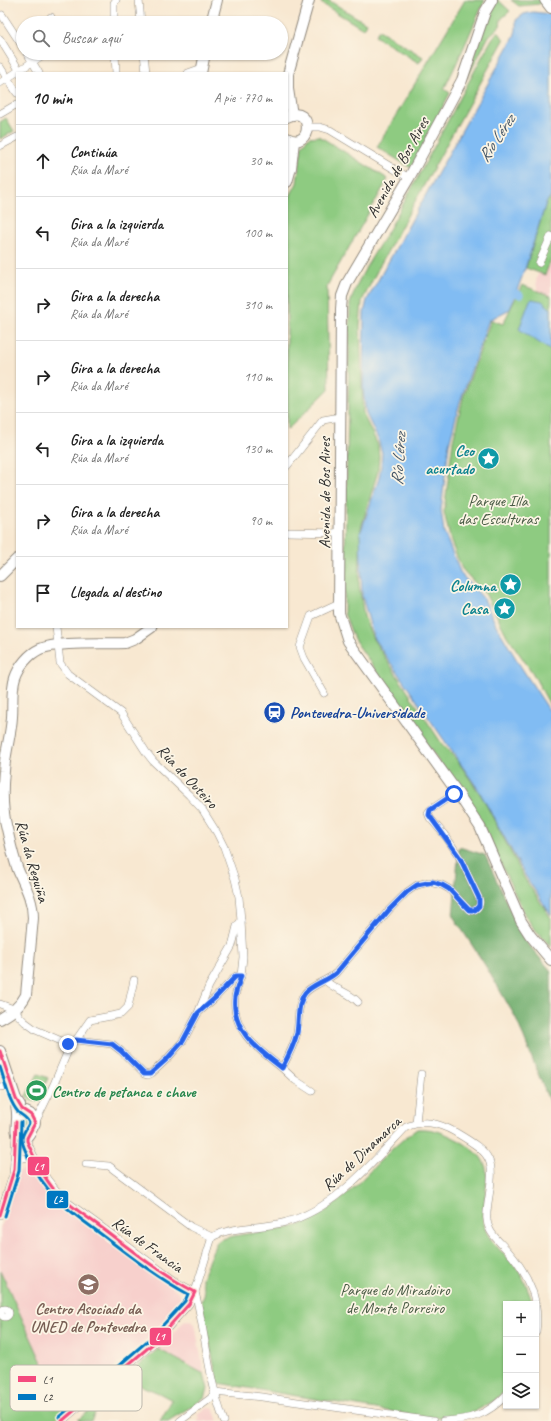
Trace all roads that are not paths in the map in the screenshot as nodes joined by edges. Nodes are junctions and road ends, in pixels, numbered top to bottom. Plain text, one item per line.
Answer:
1 (116, 0) edge
2 (139, 0) edge
3 (217, 0) edge
4 (310, 0) edge
5 (492, 0) edge
6 (2, 15) dead end
7 (114, 16) edge
8 (140, 16) edge
9 (213, 16) edge
10 (16, 36) edge
11 (0, 40) edge
12 (35, 60) edge
13 (115, 60) edge
14 (145, 60) edge
15 (204, 60) edge
16 (32, 62) junction
17 (0, 68) edge
18 (202, 70) edge
19 (20, 72) edge
20 (39, 72) edge
21 (116, 72) edge
22 (146, 72) edge
23 (16, 74) edge
24 (8, 79) junction
25 (0, 83) edge
26 (16, 91) edge
27 (16, 105) edge
28 (0, 114) edge
29 (290, 116) edge
30 (307, 127) junction
31 (16, 138) edge
32 (290, 140) edge
33 (0, 146) edge
34 (288, 178) edge
35 (409, 178) junction
36 (551, 236) edge
37 (539, 264) dead end
38 (340, 417) junction
39 (288, 465) edge
40 (288, 532) edge
41 (339, 534) junction
42 (16, 560) edge
43 (0, 576) edge
44 (339, 603) junction
45 (56, 628) edge
46 (150, 628) edge
47 (58, 645) junction
48 (324, 693) dead end
49 (457, 792) junction
50 (241, 921) junction
51 (551, 960) edge
52 (241, 976) junction
53 (134, 980) dead end
54 (326, 981) junction
55 (358, 1002) dead end
56 (0, 1004) edge
57 (16, 1010) junction
58 (0, 1012) edge
59 (198, 1013) junction
60 (0, 1019) edge
61 (76, 1040) junction
62 (68, 1044) junction
63 (0, 1051) edge
64 (282, 1068) junction
65 (421, 1074) dead end
66 (11, 1085) junction
67 (0, 1087) edge
68 (312, 1091) dead end
69 (16, 1099) junction
70 (26, 1112) junction
71 (17, 1120) junction
72 (35, 1123) junction
73 (416, 1123) junction
74 (16, 1134) junction
75 (27, 1138) junction
76 (14, 1161) junction
77 (37, 1163) junction
78 (86, 1164) dead end
79 (0, 1214) edge
80 (212, 1237) junction
81 (194, 1292) junction
82 (536, 1301) edge
83 (128, 1365) edge
84 (215, 1392) junction
85 (503, 1398) edge
86 (74, 1411) edge
87 (62, 1421) edge
88 (180, 1421) edge
89 (224, 1421) edge
90 (433, 1421) edge
91 (443, 1421) edge

1 - 7 street
2 - 8 street
3 - 9 street
4 - 29 street
5 - 35 street, Avenida de Bos Aires
6 - 10 street
11 - 19 street
12 - 16 street
13 - 21 street
14 - 22 street
15 - 18 street
16 - 19 street
16 - 20 street
17 - 24 street
23 - 24 street
24 - 25 street
24 - 26 street
27 - 28 street
29 - 30 street
30 - 32 street
30 - 35 street
31 - 33 street
32 - 34 street
35 - 38 street, Avenida de Bos Aires
36 - 37 street
38 - 39 street
38 - 41 street, Avenida de Bos Aires
40 - 41 street
41 - 44 street, Avenida de Bos Aires
42 - 43 street
44 - 48 street
44 - 49 street, Avenida de Bos Aires
45 - 47 street, Rúa do Outeiro
46 - 47 street
47 - 50 street, Rúa do Outeiro
47 - 57 street, Rúa da Reguiña
49 - 51 street, Avenida de Bos Aires
49 - 54 street
50 - 52 street
50 - 59 street, Rúa do Outeiro
52 - 59 street
52 - 64 street
53 - 61 street
54 - 55 street
54 - 64 street
56 - 57 street
57 - 58 street
57 - 60 street, Rúa da Reguiña
57 - 62 street
59 - 61 street
61 - 62 street
62 - 72 street
63 - 66 street
64 - 68 street
65 - 73 street
66 - 67 street
66 - 69 street
69 - 70 street
69 - 71 street
70 - 71 street
70 - 72 street
71 - 74 street
72 - 75 street
73 - 80 street, Rúa de Dinamarca
73 - 82 street, Rúa de Dinamarca
74 - 75 street
74 - 76 street
75 - 77 street, Rúa de Francia
76 - 77 street
76 - 79 street
77 - 81 street, Rúa de Francia
78 - 80 street
80 - 81 street
81 - 83 street
81 - 84 street
84 - 88 street
84 - 89 street
84 - 90 street
85 - 91 street
86 - 87 street

